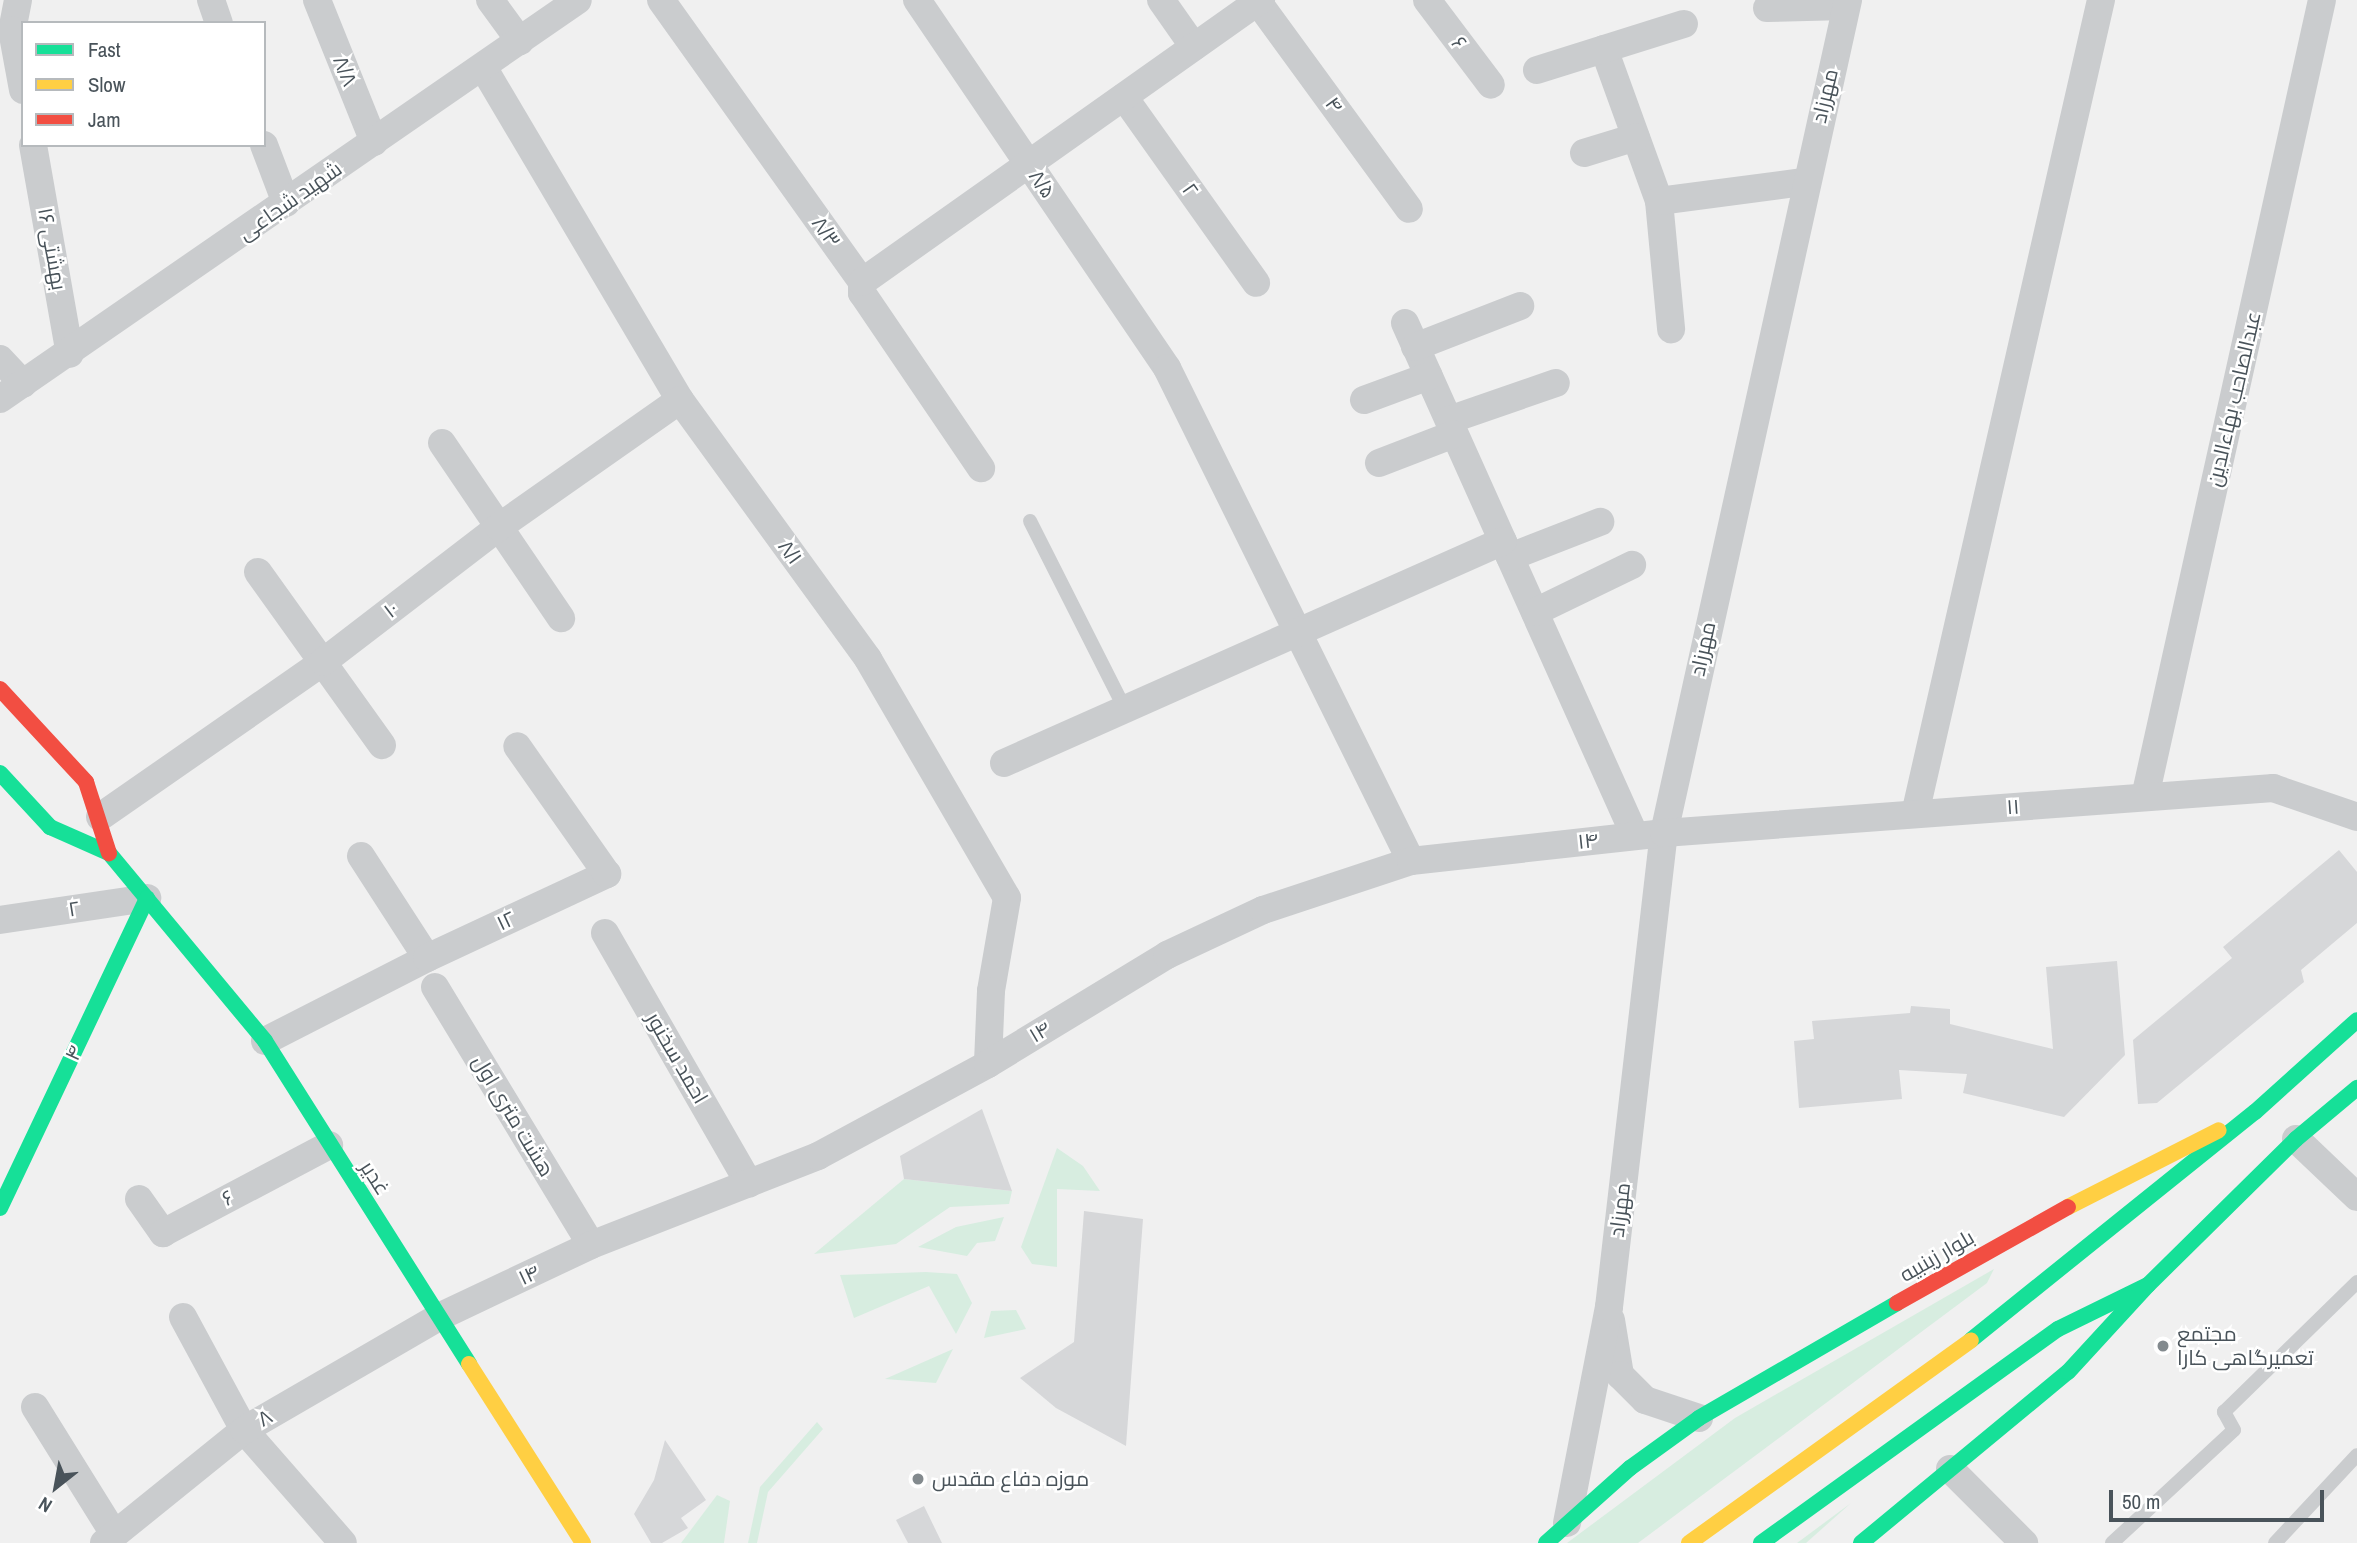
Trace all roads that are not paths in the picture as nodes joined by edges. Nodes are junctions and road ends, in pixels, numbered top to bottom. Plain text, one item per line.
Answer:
1 (18, 0) edge
2 (211, 0) edge
3 (317, 0) edge
4 (490, 0) edge
5 (578, 0) edge
6 (661, 0) edge
7 (917, 0) edge
8 (1161, 0) edge
9 (1427, 0) edge
10 (2101, 0) edge
11 (2322, 0) edge
12 (1260, 1) edge
13 (1847, 3) edge
14 (1768, 8) dead end
15 (218, 21) edge
16 (1684, 24) dead end
17 (520, 41) junction
18 (1194, 47) junction
19 (1604, 49) junction
20 (483, 66) junction
21 (1537, 70) dead end
22 (21, 79) edge
23 (1491, 85) dead end
24 (1124, 97) junction
25 (1636, 137) junction
26 (374, 142) junction
27 (33, 147) edge
28 (265, 147) edge
29 (1584, 153) dead end
30 (1028, 164) junction
31 (1804, 181) junction
32 (1659, 201) junction
33 (286, 203) junction
34 (1409, 209) dead end
35 (862, 282) junction
36 (1256, 283) dead end
37 (1520, 306) dead end
38 (1671, 329) dead end
39 (70, 354) junction
40 (0, 359) edge
41 (1429, 376) junction
42 (1556, 383) dead end
43 (23, 384) junction
44 (0, 399) edge
45 (680, 400) junction
46 (1364, 400) dead end
47 (1452, 427) junction
48 (442, 443) dead end
49 (1378, 463) dead end
50 (981, 468) dead end
51 (1030, 521) dead end
52 (1600, 522) dead end
53 (499, 527) junction
54 (1506, 549) junction
55 (1632, 565) dead end
56 (258, 572) dead end
57 (1535, 612) junction
58 (561, 618) dead end
59 (1298, 632) junction
60 (323, 662) junction
61 (0, 689) edge
62 (1125, 709) junction
63 (382, 745) dead end
64 (517, 746) dead end
65 (1004, 763) dead end
66 (0, 773) edge
67 (2145, 797) junction
68 (1915, 814) junction
69 (100, 817) junction
70 (2357, 817) edge
71 (1664, 833) junction
72 (1635, 836) junction
73 (109, 853) junction
74 (361, 856) dead end
75 (1411, 861) junction
76 (148, 898) junction
77 (0, 920) edge
78 (605, 933) dead end
79 (426, 958) junction
80 (435, 987) dead end
81 (2357, 1020) edge
82 (265, 1041) junction
83 (988, 1064) junction
84 (2357, 1088) edge
85 (2255, 1112) junction
86 (2296, 1139) junction
87 (329, 1145) junction
88 (749, 1183) junction
89 (2357, 1197) edge
90 (139, 1199) dead end
91 (0, 1208) edge
92 (591, 1245) junction
93 (2357, 1282) edge
94 (2148, 1285) junction
95 (1609, 1307) junction
96 (441, 1316) junction
97 (183, 1317) dead end
98 (36, 1407) dead end
99 (1699, 1418) junction
100 (244, 1430) junction
101 (2357, 1455) edge
102 (1950, 1469) junction
103 (1567, 1523) junction
104 (109, 1539) edge
105 (343, 1543) edge
106 (583, 1543) edge
107 (1546, 1543) edge
108 (1689, 1543) edge
109 (1761, 1543) edge
110 (1861, 1543) edge
111 (2024, 1543) edge
112 (2112, 1543) edge
113 (2275, 1543) edge

1 - 22 street
2 - 15 street
3 - 26 street, ۸/۸
4 - 17 street
5 - 17 street, شهید شجاعی
6 - 35 street, ۸/۳
7 - 30 street, ۸/۵
8 - 18 street
9 - 23 street, ۶
10 - 68 street
11 - 67 street, عبدالصاحب بهاءالدین
12 - 18 street
12 - 34 street, ۴
13 - 14 street
13 - 31 street, مهرزاد
16 - 19 street
17 - 20 street, شهید شجاعی
18 - 24 street
19 - 21 street
19 - 25 street
20 - 26 street, شهید شجاعی
20 - 45 street, ۸/۱
24 - 30 street
24 - 36 street, ۲
25 - 29 street
25 - 32 street
26 - 33 street, شهید شجاعی
27 - 39 street, ۱۶ بهشتی
28 - 33 street
30 - 35 street
30 - 59 street, ۸/۵
31 - 32 street
31 - 71 street, مهرزاد
32 - 38 street
33 - 39 street, شهید شجاعی
35 - 50 street, ۸/۳
37 - 41 street
39 - 43 street, شهید شجاعی
40 - 43 street
41 - 46 street
41 - 47 street
42 - 47 street
43 - 44 street, شهید شجاعی
45 - 53 street, ۱۰
45 - 83 street, ۸/۱
47 - 49 street
47 - 54 street
48 - 53 street
51 - 62 lane
52 - 54 street
53 - 58 street
53 - 60 street, ۱۰
54 - 57 street
54 - 59 street
55 - 57 street
56 - 60 street
57 - 72 street
59 - 62 street
59 - 75 street, ۸/۵
60 - 63 street
60 - 69 street, ۱۰
61 - 69 main road
62 - 65 street
64 - 79 street, ۱۲
66 - 73 main road
67 - 68 street, ۱۱
67 - 70 street, ۱۱
68 - 71 street, ۱۱
69 - 73 main road
71 - 72 street, ۱۴
71 - 95 street, مهرزاد
72 - 75 street, ۱۴
73 - 76 main road, غدیر
74 - 79 street
75 - 83 street, ۱۴
76 - 77 street, ۲
76 - 82 main road, غدیر
76 - 91 main road, ۴
78 - 88 street, احمد سخنور
79 - 82 street, ۱۲
80 - 92 street, هشت متری اول
81 - 85 main road, بلوار زینبیه
82 - 87 main road, غدیر
83 - 88 street, ۱۴
84 - 86 main road
85 - 99 main road, بلوار زینبیه
85 - 108 main road
86 - 89 street
86 - 94 main road
87 - 90 street, ۶
87 - 96 main road, غدیر
88 - 92 street, ۱۴
92 - 96 street, ۱۴
93 - 112 lane
94 - 102 main road
94 - 109 main road
95 - 99 street
95 - 103 street
96 - 100 street, ۸
96 - 106 main road, غدیر
97 - 100 street
98 - 104 street
99 - 103 main road, بلوار زینبیه
100 - 104 street, ۸
100 - 105 street
101 - 113 lane
102 - 110 main road
102 - 111 street
103 - 107 main road, بلوار زینبیه

